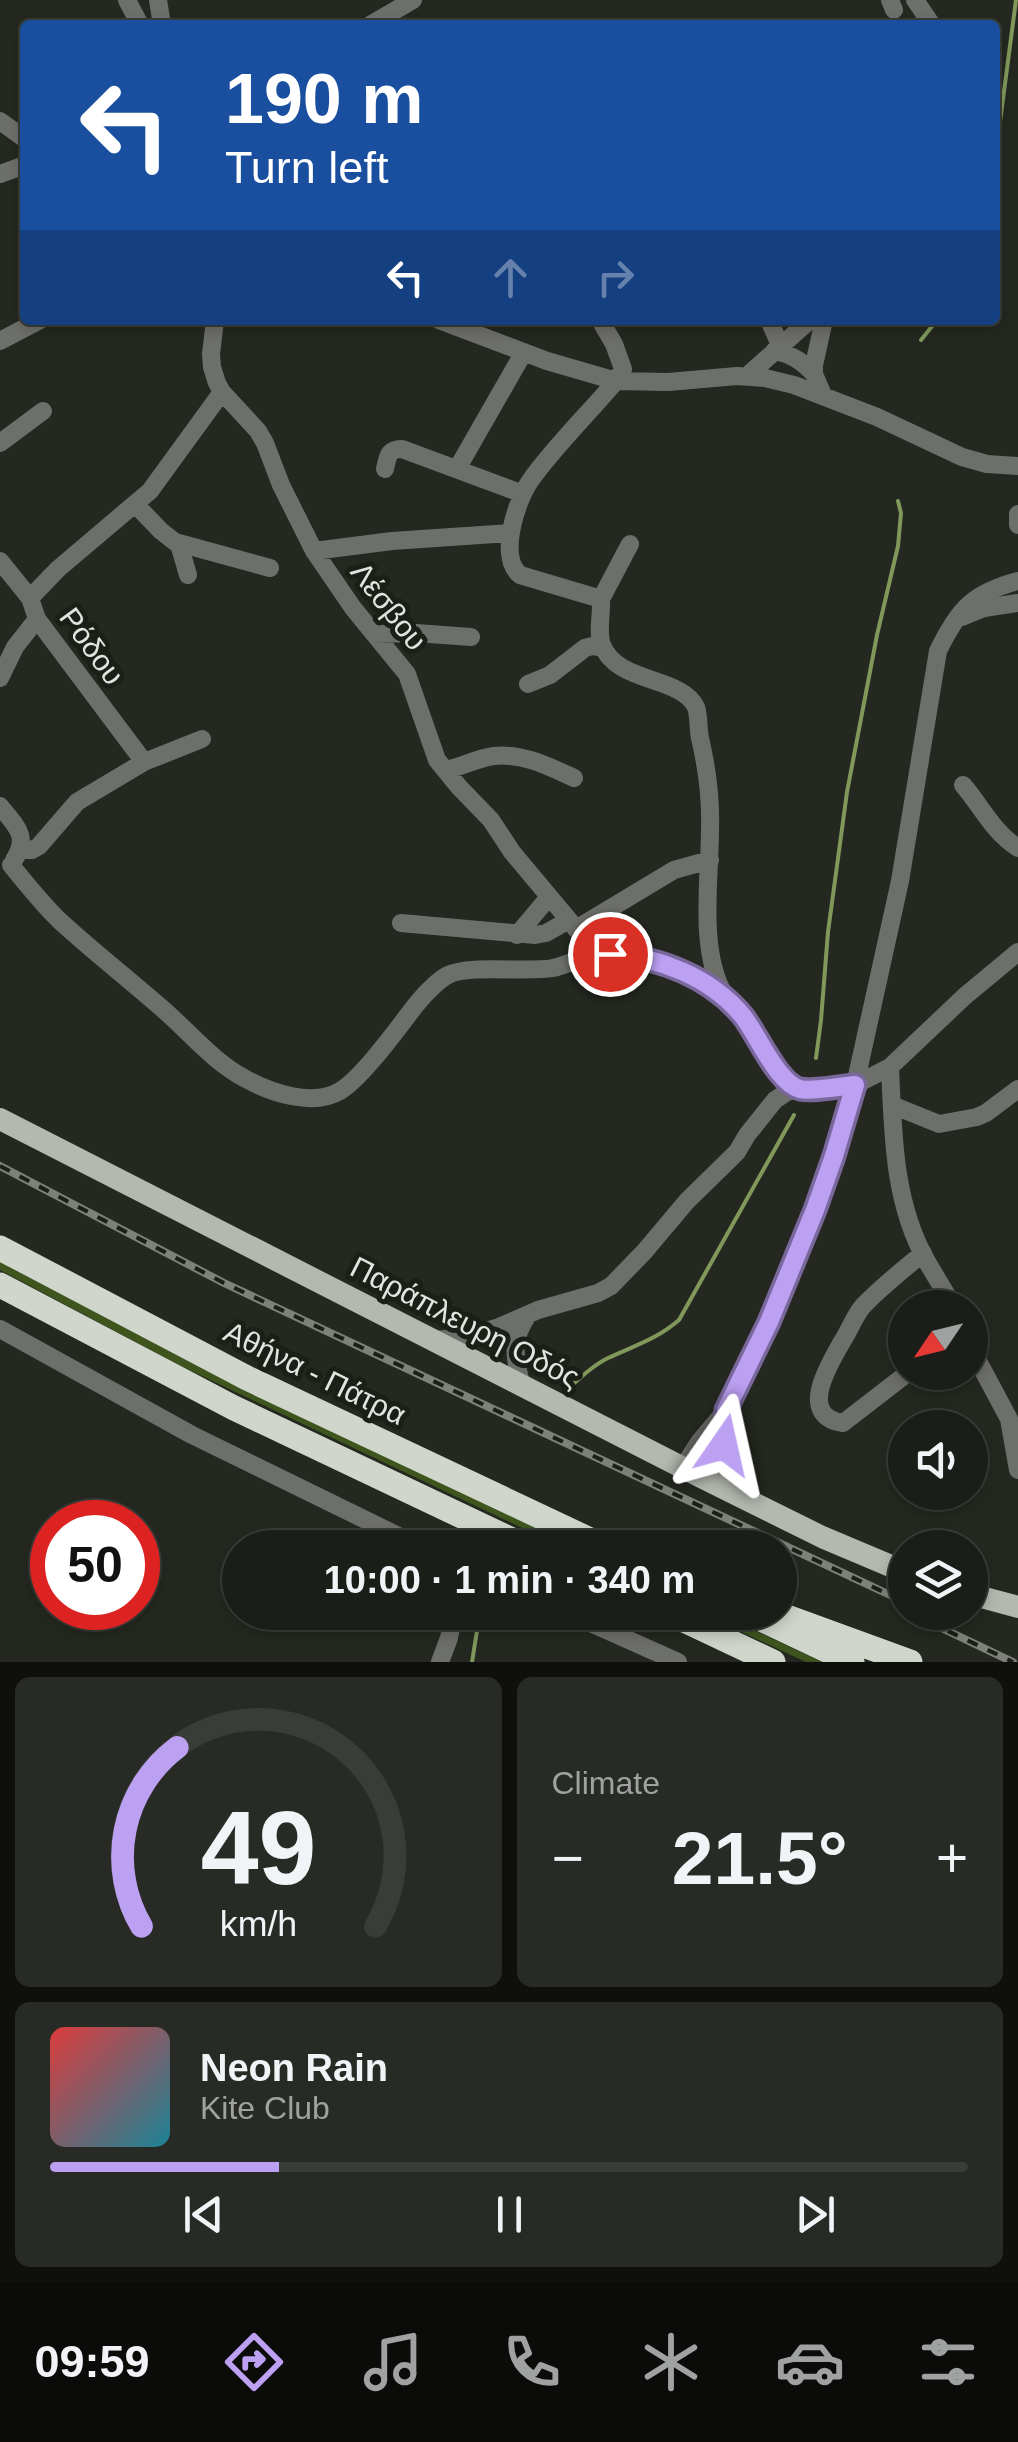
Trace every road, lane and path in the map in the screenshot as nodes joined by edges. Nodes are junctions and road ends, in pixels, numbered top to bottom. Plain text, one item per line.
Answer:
1 (414, 0) edge
2 (379, 20) edge
3 (30, 325) edge
4 (214, 325) edge
5 (452, 325) edge
6 (603, 325) edge
7 (770, 325) edge
8 (804, 325) edge
9 (823, 325) edge
10 (0, 341) edge
11 (777, 348) junction
12 (524, 352) junction
13 (814, 374) junction
14 (746, 376) junction
15 (616, 381) junction
16 (222, 392) junction
17 (824, 395) junction
18 (43, 411) dead end
19 (0, 443) edge
20 (1018, 466) edge
21 (385, 468) dead end
22 (458, 469) junction
23 (523, 494) junction
24 (135, 504) junction
25 (1018, 514) edge
26 (1018, 526) edge
27 (512, 532) junction
28 (179, 544) junction
29 (630, 544) dead end
30 (314, 551) junction
31 (0, 562) edge
32 (270, 568) dead end
33 (188, 575) dead end
34 (1018, 581) edge
35 (30, 598) junction
36 (602, 599) junction
37 (1018, 603) edge
38 (37, 619) junction
39 (952, 621) junction
40 (375, 634) junction
41 (472, 637) dead end
42 (602, 648) junction
43 (0, 678) edge
44 (528, 684) dead end
45 (202, 739) dead end
46 (144, 762) junction
47 (445, 770) junction
48 (574, 778) dead end
49 (963, 785) dead end
50 (0, 806) edge
51 (1018, 848) edge
52 (710, 860) junction
53 (11, 862) edge
54 (550, 897) junction
55 (401, 923) dead end
56 (572, 925) junction
57 (517, 935) junction
58 (1018, 953) edge
59 (599, 956) junction
60 (727, 1000) junction
61 (890, 1067) junction
62 (855, 1085) junction
63 (800, 1089) junction
64 (1018, 1090) edge
65 (892, 1105) junction
66 (0, 1119) edge
67 (0, 1248) edge
68 (922, 1253) junction
69 (0, 1286) edge
70 (944, 1290) edge
71 (528, 1315) junction
72 (0, 1329) edge
73 (436, 1340) junction
74 (988, 1372) edge
75 (522, 1384) junction
76 (888, 1389) edge
77 (1010, 1403) edge
78 (725, 1420) junction
79 (1018, 1470) edge
80 (692, 1472) junction
81 (752, 1503) junction
82 (386, 1530) edge
83 (491, 1530) edge
84 (570, 1530) edge
85 (888, 1565) edge
86 (988, 1598) edge
87 (1018, 1606) edge
88 (797, 1621) edge
89 (451, 1630) edge
90 (606, 1630) edge
91 (706, 1630) edge
92 (784, 1630) edge
93 (440, 1662) edge
94 (678, 1662) edge
95 (773, 1662) edge
96 (852, 1662) edge
97 (910, 1662) edge

1 - 2 street
3 - 10 street
4 - 16 street
5 - 12 street
6 - 15 street
7 - 11 street
8 - 11 street
9 - 13 street
11 - 13 street
11 - 14 street
12 - 15 street
12 - 22 street
13 - 17 street
14 - 15 street
14 - 17 street
15 - 23 street
16 - 24 street
16 - 30 street, Λέσβου
17 - 20 street
18 - 19 street
21 - 22 street
22 - 23 street
23 - 27 street
24 - 28 street
24 - 35 street
25 - 26 street
27 - 30 street
27 - 36 street
28 - 32 street
28 - 33 street
29 - 36 street
30 - 40 street, Λέσβου
31 - 35 street, Ρόδου
34 - 39 street
35 - 38 street, Ρόδου
36 - 42 street
37 - 39 street
38 - 43 street
38 - 46 street, Ρόδου
39 - 62 street
40 - 41 street
40 - 47 street, Λέσβου
42 - 44 street
42 - 52 street
45 - 46 street
46 - 53 street
47 - 48 street
47 - 54 street, Λέσβου
49 - 51 street
50 - 53 street
52 - 56 street
52 - 60 street
53 - 59 street
54 - 56 street, Λέσβου
54 - 57 street
55 - 57 street
56 - 57 street
56 - 59 street, Λέσβου
58 - 61 street
59 - 60 street
60 - 63 street
61 - 62 street
61 - 65 street
62 - 63 street
62 - 78 street
63 - 71 street
64 - 65 street
65 - 68 street
66 - 73 main road, Παράπλευρη Οδός
67 - 84 highway, Αθήνα - Πάτρα
68 - 70 street
68 - 76 street
69 - 83 highway
71 - 73 street
71 - 75 street
72 - 82 street
73 - 75 main road, Παράπλευρη Οδός
74 - 77 street
75 - 80 main road, Παράπλευρη Οδός
77 - 79 street
78 - 80 street
78 - 81 main road
80 - 81 main road, Παράπλευρη Οδός
81 - 85 main road, Παράπλευρη Οδός
86 - 87 main road
88 - 97 highway
89 - 93 street
90 - 94 street
91 - 95 highway
92 - 96 highway

